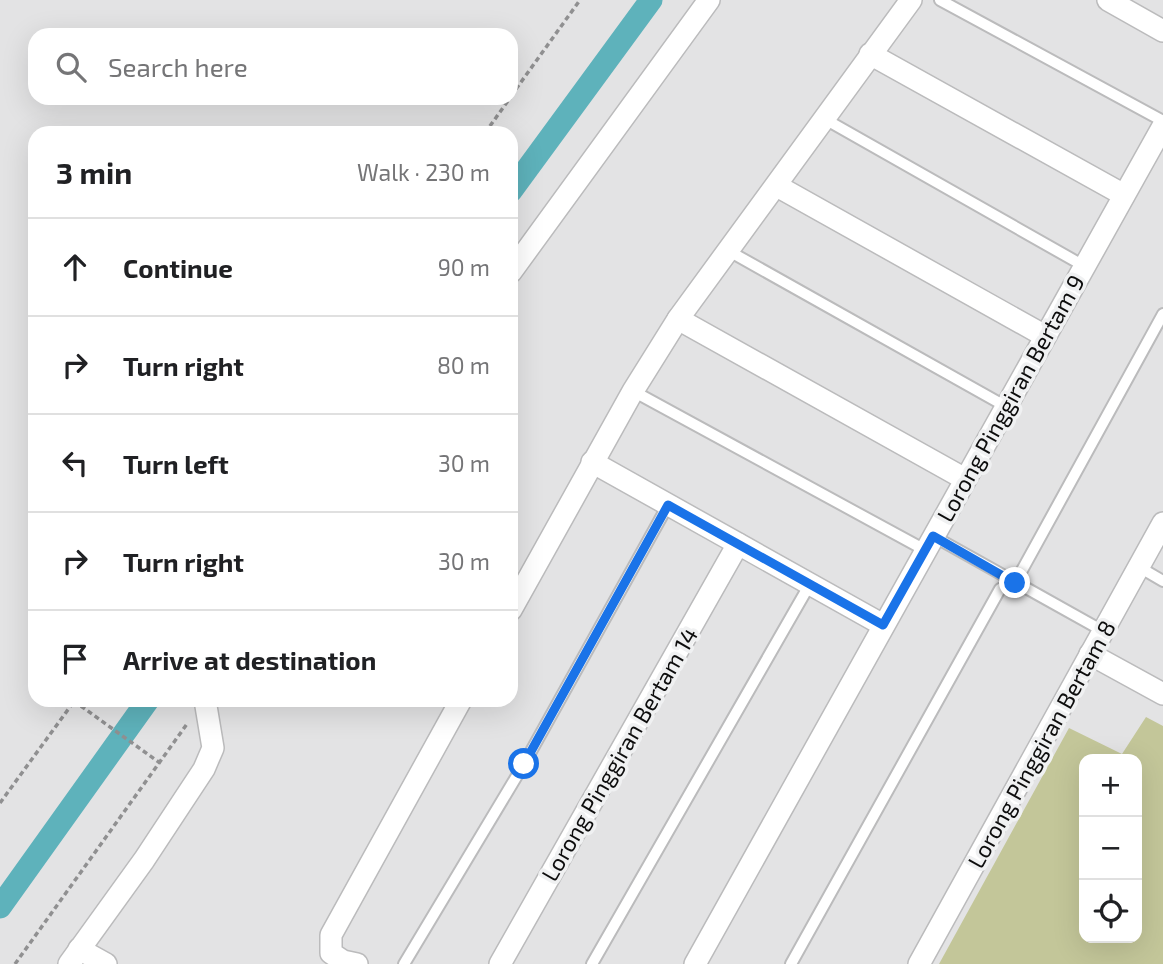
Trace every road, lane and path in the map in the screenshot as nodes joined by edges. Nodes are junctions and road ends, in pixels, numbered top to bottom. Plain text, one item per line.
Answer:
1 (580, 0) edge
2 (709, 0) edge
3 (911, 0) edge
4 (940, 0) edge
5 (1108, 0) edge
6 (1163, 31) edge
7 (870, 54) junction
8 (518, 86) edge
9 (504, 105) edge
10 (823, 118) junction
11 (1163, 123) edge
12 (490, 126) edge
13 (776, 186) junction
14 (1124, 195) junction
15 (727, 250) junction
16 (518, 262) edge
17 (1084, 266) junction
18 (1163, 314) edge
19 (678, 319) junction
20 (1045, 336) junction
21 (632, 391) junction
22 (1005, 407) junction
23 (592, 462) junction
24 (965, 478) junction
25 (668, 505) junction
26 (1163, 523) edge
27 (929, 543) junction
28 (738, 544) junction
29 (1139, 567) junction
30 (1163, 581) edge
31 (1015, 583) junction
32 (810, 584) junction
33 (518, 597) edge
34 (883, 625) junction
35 (1103, 631) junction
36 (1090, 654) junction
37 (1163, 694) edge
38 (70, 707) edge
39 (83, 707) edge
40 (206, 707) edge
41 (457, 707) edge
42 (189, 721) dead end
43 (160, 762) junction
44 (0, 803) edge
45 (74, 956) edge
46 (15, 964) edge
47 (106, 964) edge
48 (357, 964) edge
49 (404, 964) edge
50 (500, 964) edge
51 (592, 964) edge
52 (695, 964) edge
53 (791, 964) edge
54 (919, 964) edge

1 - 8 path
2 - 16 street
3 - 7 street
4 - 11 lane
5 - 6 street
7 - 10 street
7 - 14 street
9 - 12 path
10 - 13 street
10 - 17 lane
11 - 14 street, Lorong Pinggiran Bertam 9
13 - 15 street
13 - 20 street
14 - 17 street, Lorong Pinggiran Bertam 9
15 - 19 street
15 - 22 lane
17 - 20 street, Lorong Pinggiran Bertam 9
18 - 31 lane
19 - 21 street
19 - 24 street
20 - 22 street, Lorong Pinggiran Bertam 9
21 - 23 street
21 - 27 lane
22 - 24 street, Lorong Pinggiran Bertam 9
23 - 25 street
23 - 33 street
24 - 27 street, Lorong Pinggiran Bertam 9
25 - 28 street
25 - 49 lane
26 - 29 street, Lorong Pinggiran Bertam 8
27 - 31 lane
27 - 34 street, Lorong Pinggiran Bertam 9
28 - 32 street
28 - 50 street, Lorong Pinggiran Bertam 14
29 - 30 lane
29 - 35 street, Lorong Pinggiran Bertam 8
31 - 35 lane
31 - 53 lane
32 - 34 street
32 - 51 lane
34 - 52 street, Lorong Pinggiran Bertam 9
35 - 36 street, Lorong Pinggiran Bertam 8
36 - 37 street
36 - 54 street, Lorong Pinggiran Bertam 8
38 - 44 path
39 - 43 path
40 - 45 street
41 - 48 street
42 - 43 path
43 - 46 path
45 - 47 street

